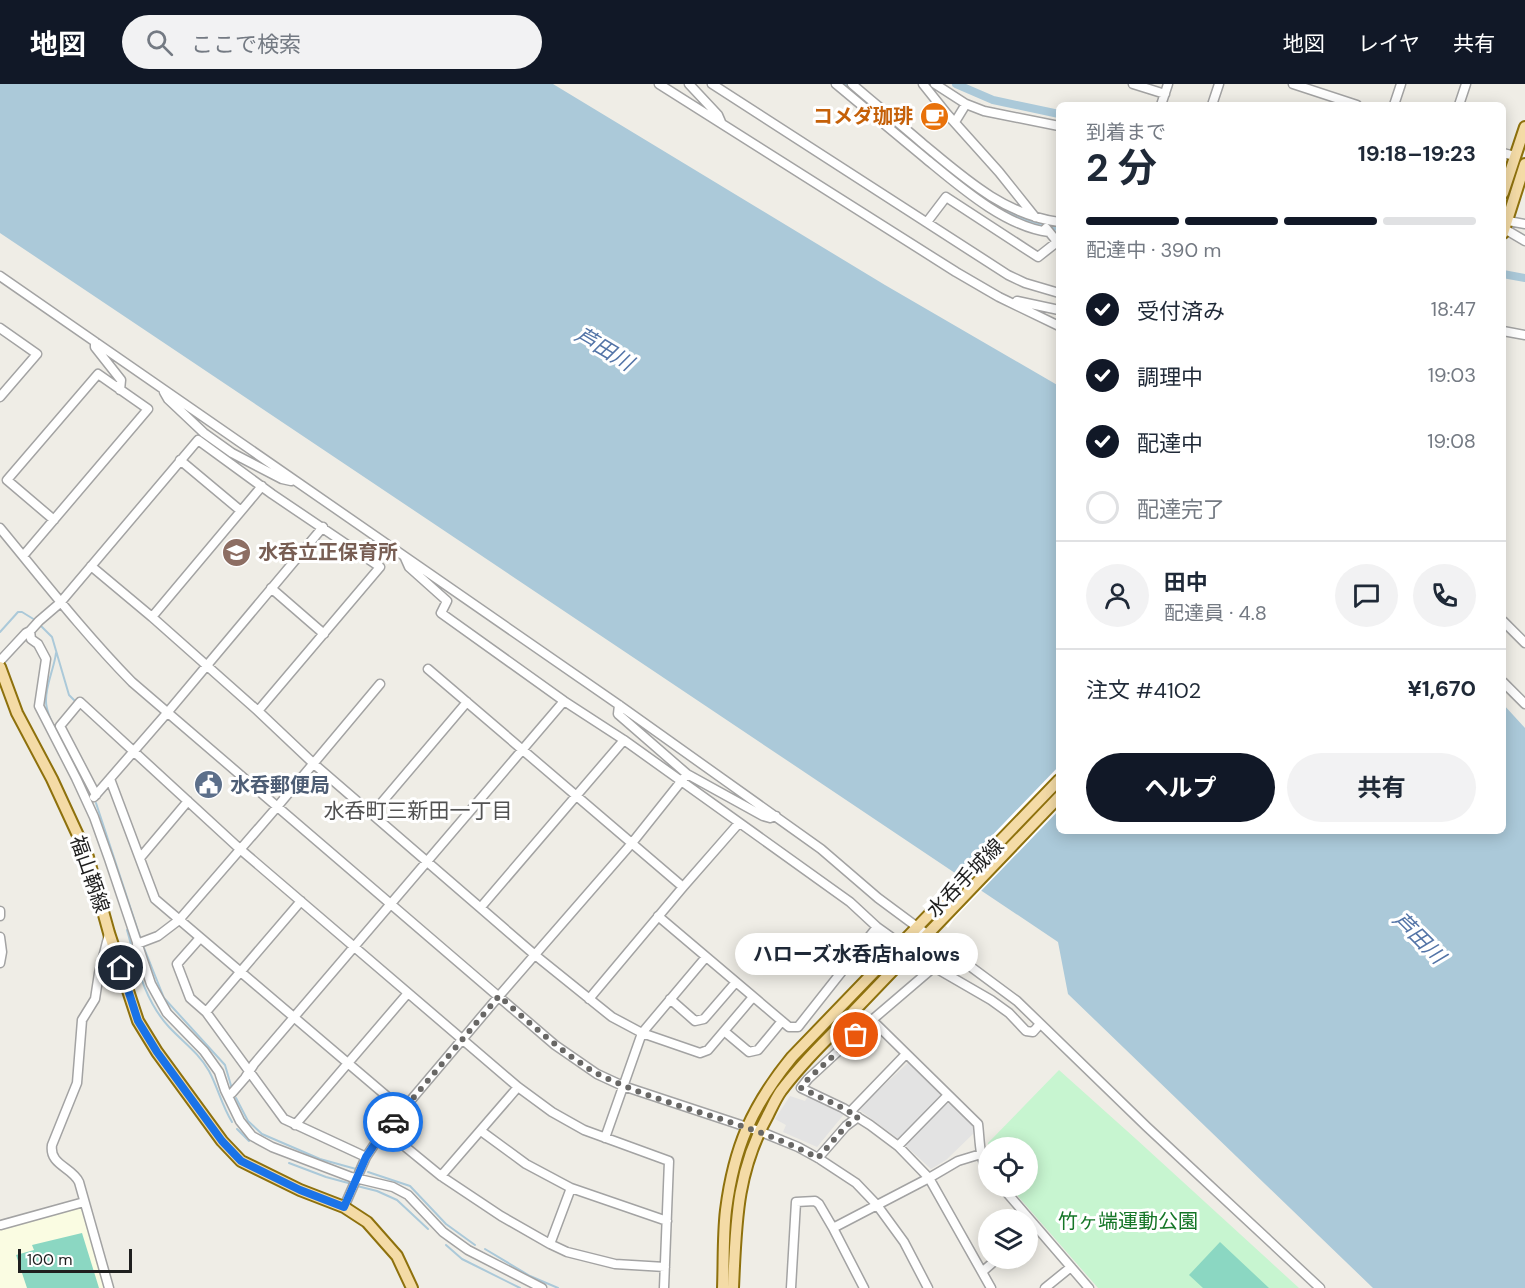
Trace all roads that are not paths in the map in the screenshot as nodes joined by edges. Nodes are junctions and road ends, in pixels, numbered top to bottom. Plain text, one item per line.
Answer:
1 (659, 84) edge
2 (689, 84) edge
3 (712, 84) edge
4 (837, 84) edge
5 (852, 84) edge
6 (923, 84) edge
7 (936, 84) edge
8 (1133, 84) edge
9 (1168, 84) edge
10 (1219, 84) edge
11 (1293, 84) edge
12 (1401, 84) edge
13 (1466, 84) edge
14 (1165, 94) junction
15 (1162, 102) edge
16 (1213, 102) edge
17 (1348, 102) edge
18 (1395, 102) edge
19 (1460, 102) edge
20 (966, 104) junction
21 (955, 122) junction
22 (722, 124) junction
23 (1056, 125) edge
24 (1525, 127) edge
25 (1506, 154) edge
26 (1515, 156) junction
27 (1525, 164) edge
28 (1506, 184) edge
29 (1037, 219) junction
30 (1506, 220) edge
31 (927, 222) junction
32 (1056, 222) edge
33 (1525, 224) edge
34 (1506, 226) edge
35 (1506, 227) edge
36 (1048, 230) junction
37 (1056, 240) edge
38 (1525, 241) edge
39 (1056, 244) edge
40 (0, 276) edge
41 (1056, 292) edge
42 (999, 297) junction
43 (1056, 309) edge
44 (1056, 325) edge
45 (0, 328) edge
46 (1506, 334) edge
47 (1525, 335) edge
48 (95, 341) junction
49 (162, 388) junction
50 (120, 390) junction
51 (0, 397) edge
52 (201, 436) junction
53 (180, 460) junction
54 (294, 480) junction
55 (262, 486) junction
56 (241, 511) junction
57 (54, 520) junction
58 (323, 527) junction
59 (0, 528) edge
60 (23, 556) junction
61 (405, 558) junction
62 (91, 566) junction
63 (272, 588) junction
64 (60, 603) junction
65 (152, 617) junction
66 (1506, 624) edge
67 (30, 631) junction
68 (324, 634) junction
69 (1525, 643) edge
70 (0, 661) edge
71 (206, 666) junction
72 (428, 669) dead end
73 (1, 671) edge
74 (381, 684) dead end
75 (1506, 685) edge
76 (564, 701) junction
77 (467, 702) junction
78 (1525, 704) edge
79 (619, 705) junction
80 (258, 711) junction
81 (166, 713) junction
82 (624, 740) junction
83 (134, 750) junction
84 (522, 750) junction
85 (314, 764) junction
86 (687, 774) junction
87 (76, 778) junction
88 (110, 778) junction
89 (682, 782) junction
90 (1056, 783) edge
91 (576, 795) junction
92 (94, 796) junction
93 (1056, 800) edge
94 (188, 801) junction
95 (277, 807) junction
96 (372, 814) junction
97 (776, 816) junction
98 (93, 817) junction
99 (739, 823) junction
100 (632, 843) junction
101 (241, 850) junction
102 (140, 858) junction
103 (427, 861) junction
104 (683, 886) junction
105 (301, 902) junction
106 (391, 904) junction
107 (481, 907) junction
108 (0, 910) edge
109 (0, 916) edge
110 (658, 916) junction
111 (179, 920) junction
112 (877, 927) junction
113 (917, 928) junction
114 (109, 933) junction
115 (927, 934) junction
116 (0, 937) edge
117 (891, 937) dead end
118 (200, 938) junction
119 (137, 944) junction
120 (354, 947) junction
121 (535, 955) junction
122 (706, 957) junction
123 (920, 957) dead end
124 (0, 963) edge
125 (934, 968) junction
126 (240, 972) junction
127 (736, 982) junction
128 (408, 993) junction
129 (499, 996) junction
130 (753, 997) junction
131 (589, 999) junction
132 (670, 999) junction
133 (206, 1012) junction
134 (294, 1017) junction
135 (872, 1020) junction
136 (782, 1021) junction
137 (1040, 1024) junction
138 (724, 1031) junction
139 (642, 1033) junction
140 (463, 1039) junction
141 (906, 1054) junction
142 (348, 1064) junction
143 (249, 1071) junction
144 (623, 1086) junction
145 (518, 1087) junction
146 (232, 1093) dead end
147 (948, 1095) junction
148 (403, 1110) junction
149 (854, 1114) junction
150 (295, 1125) junction
151 (746, 1128) junction
152 (386, 1131) junction
153 (481, 1131) junction
154 (759, 1131) junction
155 (605, 1137) junction
156 (979, 1137) edge
157 (898, 1146) junction
158 (978, 1155) edge
159 (366, 1157) junction
160 (818, 1158) junction
161 (441, 1176) junction
162 (929, 1178) junction
163 (355, 1183) junction
164 (571, 1188) junction
165 (1009, 1197) edge
166 (84, 1202) junction
167 (877, 1205) junction
168 (344, 1207) junction
169 (1020, 1209) edge
170 (667, 1221) junction
171 (1, 1225) edge
172 (832, 1228) junction
173 (1038, 1230) edge
174 (550, 1244) junction
175 (665, 1267) junction
176 (1071, 1267) junction
177 (985, 1269) edge
178 (982, 1272) junction
179 (109, 1288) edge
180 (412, 1288) edge
181 (542, 1288) edge
182 (664, 1288) edge
183 (723, 1288) edge
184 (733, 1288) edge
185 (791, 1288) edge
186 (864, 1288) edge
187 (928, 1288) edge
188 (991, 1288) edge
189 (1046, 1288) edge
190 (1089, 1288) edge
191 (1320, 1288) edge

1 - 22 street
2 - 22 street
3 - 31 street
4 - 36 street
5 - 29 street
6 - 21 street
7 - 20 street
8 - 14 street
9 - 14 street
10 - 16 street
11 - 17 street
12 - 18 street
13 - 19 street
14 - 15 street
20 - 21 street
20 - 23 street
21 - 29 street
22 - 42 street
24 - 26 main road
25 - 26 street
26 - 28 main road
27 - 30 main road
29 - 32 street
29 - 36 street
31 - 39 street
31 - 41 street
33 - 34 street
35 - 38 street
36 - 37 street
40 - 48 street
42 - 43 street
42 - 44 street
45 - 51 street
46 - 47 street
48 - 49 street
48 - 50 street
49 - 52 street
49 - 54 street
50 - 57 street
50 - 57 street
52 - 53 street
52 - 54 street
52 - 55 street
53 - 56 street
53 - 62 street
54 - 61 street
55 - 56 street
55 - 58 street
56 - 65 street
57 - 60 street
58 - 63 street
58 - 68 street
59 - 60 street
60 - 64 street
61 - 76 street
61 - 79 street
62 - 64 street
62 - 65 street
63 - 68 street
63 - 71 street
64 - 67 street
64 - 81 street
65 - 71 street
66 - 69 street
67 - 70 street
67 - 87 street
68 - 80 street
71 - 80 street
71 - 81 street
72 - 77 street
73 - 114 main road, 福山鞆線
74 - 85 street
75 - 78 street
76 - 82 street
76 - 84 street
77 - 84 street
77 - 96 street
79 - 86 street
79 - 97 street
80 - 85 street
81 - 83 street
81 - 95 street
82 - 89 street
82 - 91 street
83 - 88 street
83 - 92 street
83 - 94 street
84 - 91 street
84 - 103 street
85 - 95 street
85 - 96 street
86 - 89 street
86 - 97 street
87 - 92 street
87 - 98 street
88 - 92 street
88 - 102 street
89 - 99 street
89 - 100 street
90 - 113 main road, 水呑手城線
91 - 100 street
91 - 107 street
92 - 98 street
93 - 115 main road, 水呑手城線
94 - 101 street
94 - 102 street
95 - 101 street
95 - 106 street
96 - 103 street
97 - 113 street
98 - 119 street
99 - 104 street
99 - 112 street
100 - 104 street
100 - 121 street
101 - 105 street
101 - 111 street
102 - 111 street
103 - 106 street
103 - 107 street
104 - 110 street
105 - 120 street
105 - 126 street
106 - 120 street
106 - 129 street
107 - 121 street
108 - 109 street
110 - 122 street
110 - 131 street
111 - 118 street
111 - 119 street
112 - 117 street
112 - 136 street
113 - 115 street
113 - 151 main road, 水呑手城線
114 - 166 street
114 - 168 main road, 福山鞆線
115 - 137 street
115 - 154 main road, 水呑手城線
116 - 124 street
118 - 126 street
118 - 133 street
119 - 163 street
120 - 128 street
120 - 134 street
121 - 129 street
121 - 131 street
122 - 127 street
122 - 132 street
123 - 125 street
125 - 135 street
125 - 137 street
126 - 133 street
126 - 134 street
127 - 130 street
127 - 132 street
128 - 140 street
128 - 142 street
129 - 140 street
129 - 144 street
130 - 136 street
130 - 138 street
131 - 139 street
132 - 139 street
133 - 143 street
134 - 142 street
134 - 143 street
135 - 141 street
135 - 149 street
136 - 138 street
137 - 191 street
138 - 139 street
139 - 144 street
140 - 145 street
140 - 148 street
141 - 147 street
141 - 149 street
142 - 148 street
142 - 150 street
143 - 146 street
143 - 150 street
144 - 151 street
144 - 155 street
145 - 153 street
145 - 155 street
147 - 156 street
147 - 157 street
148 - 152 street
149 - 157 street
149 - 160 street
150 - 159 street
151 - 154 street
151 - 183 main road, 水呑手城線
152 - 159 street
152 - 161 street
153 - 161 street
153 - 164 street
154 - 160 street
154 - 184 main road, 水呑手城線
155 - 170 street
157 - 162 street
158 - 162 street
159 - 163 street
160 - 167 street
161 - 174 street
162 - 167 street
162 - 178 street
163 - 168 street
163 - 181 street
164 - 170 street
164 - 174 street
165 - 169 street
166 - 171 street
166 - 179 street
167 - 172 street
167 - 187 street
168 - 180 main road, 福山鞆線
170 - 175 street
172 - 185 street
172 - 186 street
173 - 176 street
174 - 175 street
175 - 182 street
176 - 189 street
176 - 190 street
177 - 178 street
178 - 188 street

